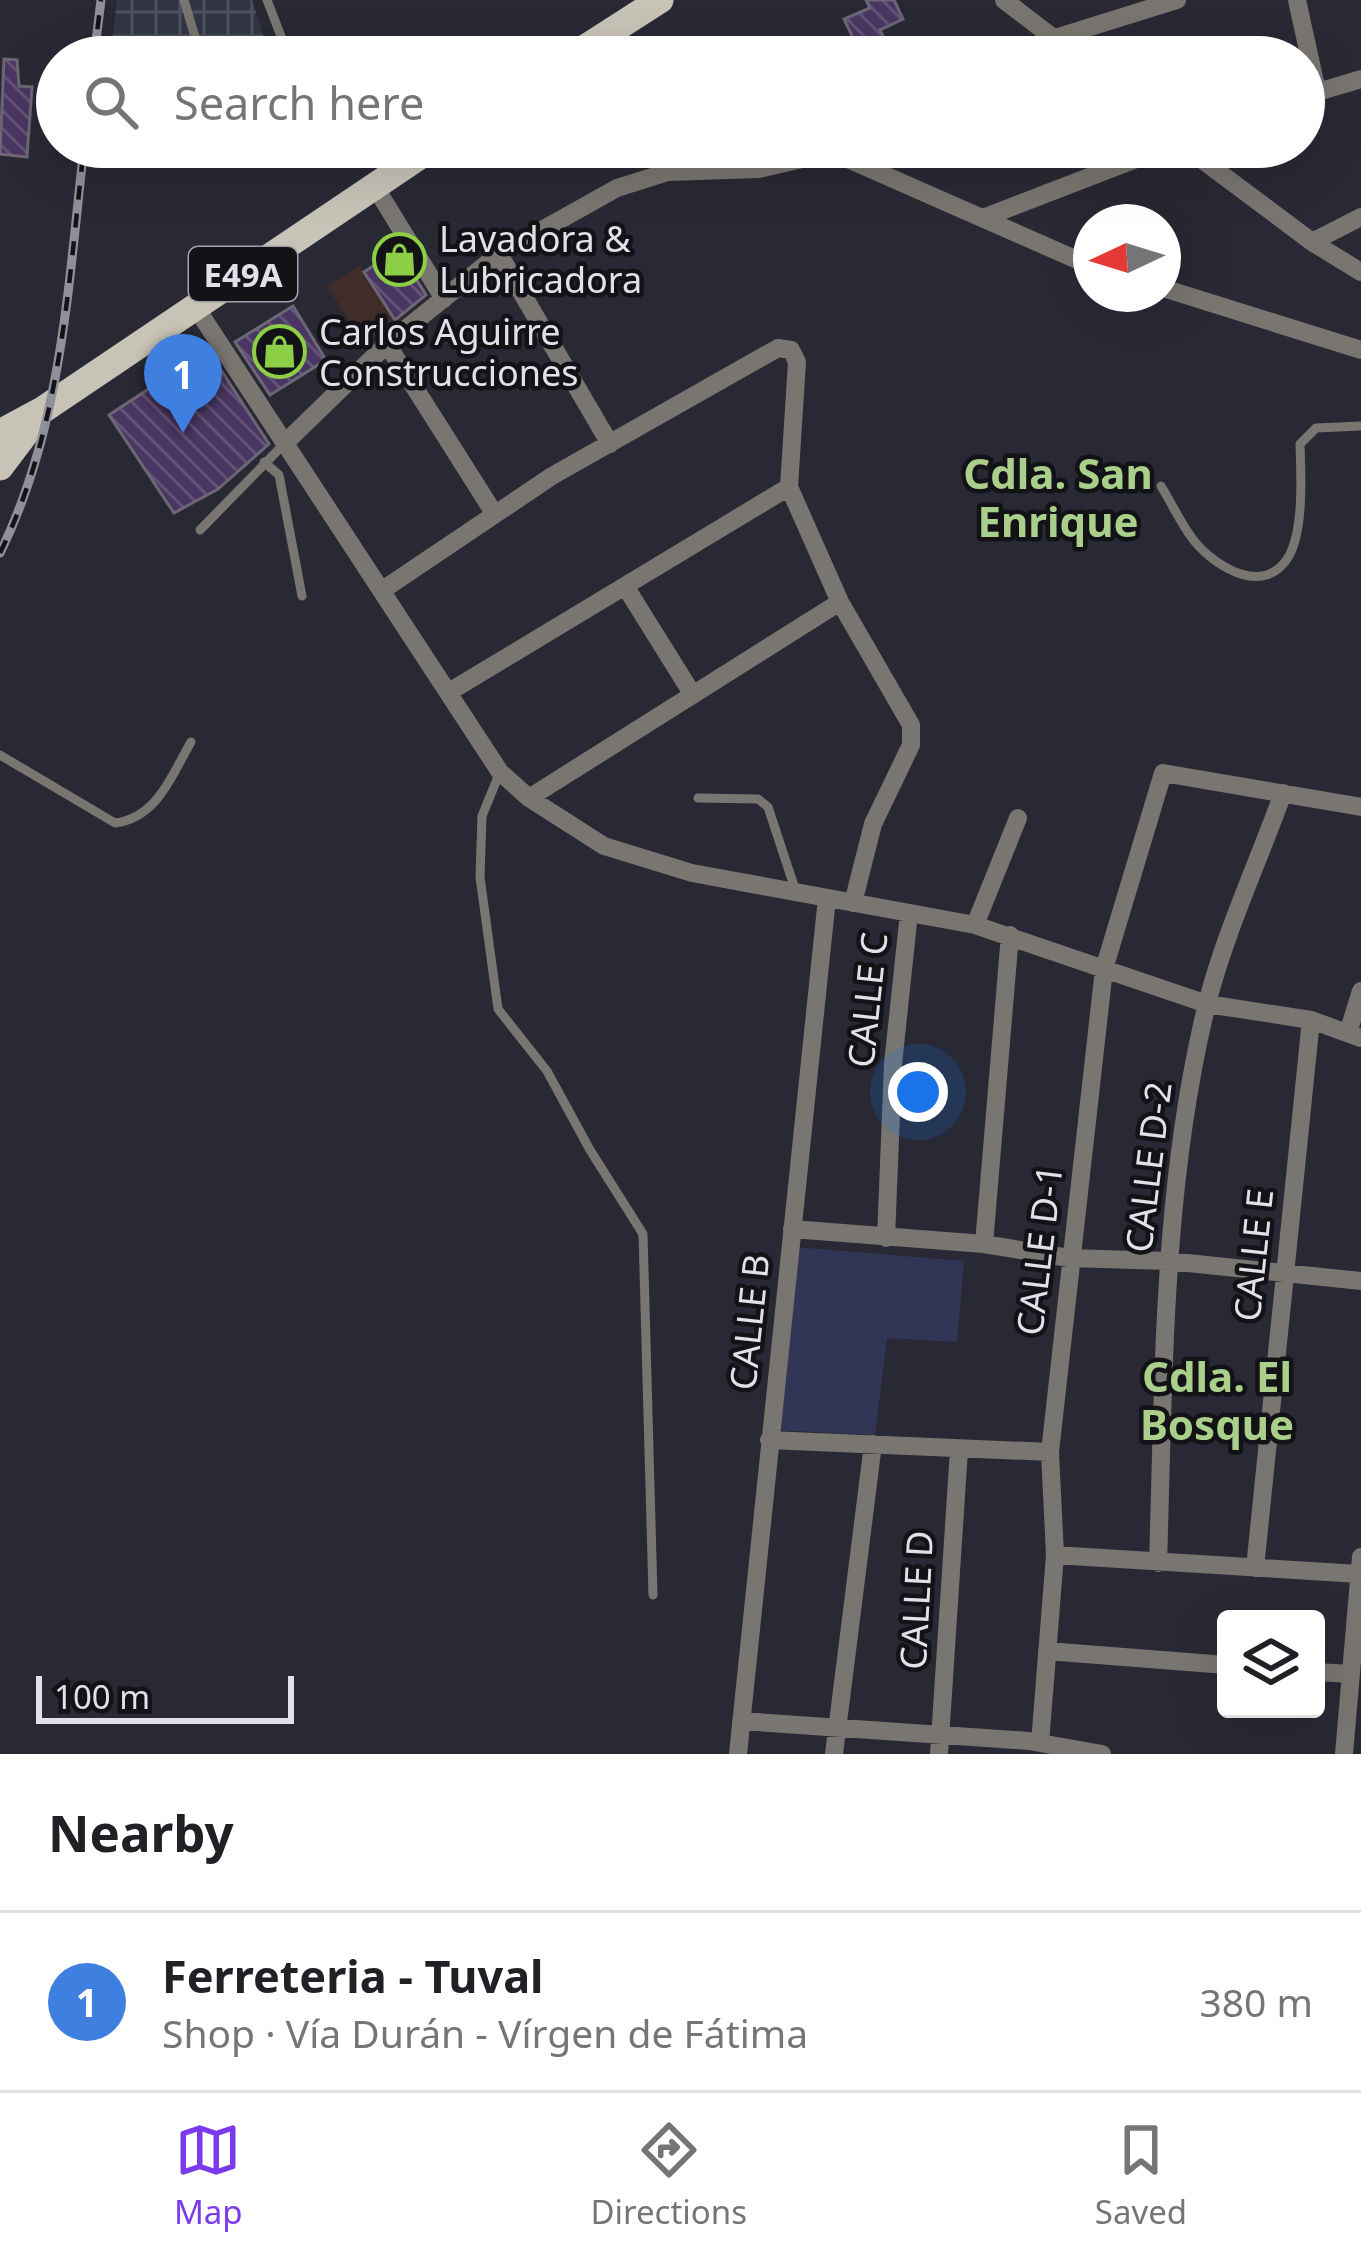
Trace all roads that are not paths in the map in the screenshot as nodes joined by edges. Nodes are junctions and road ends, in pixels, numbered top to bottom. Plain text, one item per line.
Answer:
1 (184, 0) edge
2 (267, 0) edge
3 (660, 0) edge
4 (1004, 0) edge
5 (1177, 0) edge
6 (1298, 0) edge
7 (195, 36) edge
8 (281, 36) edge
9 (604, 36) edge
10 (1052, 36) edge
11 (1061, 36) edge
12 (1303, 36) edge
13 (1361, 79) edge
14 (1325, 90) edge
15 (400, 168) edge
16 (764, 168) edge
17 (877, 168) edge
18 (1113, 168) edge
19 (1213, 168) edge
20 (374, 185) junction
21 (1361, 217) edge
22 (983, 218) junction
23 (1312, 242) junction
24 (499, 254) junction
25 (1073, 258) edge
26 (1361, 272) edge
27 (1181, 294) edge
28 (444, 299) junction
29 (195, 306) junction
30 (387, 344) junction
31 (1361, 350) edge
32 (44, 410) junction
33 (1361, 426) edge
34 (0, 433) edge
35 (286, 442) junction
36 (610, 444) junction
37 (264, 462) junction
38 (0, 467) edge
39 (1161, 486) dead end
40 (789, 487) junction
41 (494, 513) junction
42 (200, 530) dead end
43 (626, 586) junction
44 (383, 589) junction
45 (302, 596) dead end
46 (840, 602) junction
47 (449, 692) junction
48 (693, 695) junction
49 (191, 742) dead end
50 (0, 755) edge
51 (500, 772) junction
52 (1283, 794) junction
53 (698, 797) dead end
54 (529, 798) junction
55 (1361, 807) edge
56 (1018, 818) dead end
57 (796, 892) junction
58 (827, 898) junction
59 (853, 903) junction
60 (909, 913) junction
61 (975, 925) junction
62 (1010, 935) junction
63 (1104, 969) junction
64 (1361, 991) edge
65 (1207, 1004) junction
66 (1311, 1020) junction
67 (1355, 1035) edge
68 (792, 1229) junction
69 (886, 1238) junction
70 (984, 1244) junction
71 (1069, 1258) junction
72 (1168, 1261) junction
73 (1283, 1275) junction
74 (1361, 1281) edge
75 (769, 1440) junction
76 (874, 1444) junction
77 (958, 1450) junction
78 (1050, 1452) junction
79 (1055, 1555) junction
80 (1158, 1562) junction
81 (1360, 1566) edge
82 (1255, 1568) junction
83 (653, 1595) dead end
84 (1047, 1651) junction
85 (1217, 1664) edge
86 (1325, 1673) edge
87 (1351, 1675) junction
88 (741, 1721) junction
89 (836, 1728) junction
90 (1040, 1743) junction
91 (940, 1745) edge
92 (1016, 1747) edge
93 (738, 1754) edge
94 (834, 1754) edge
95 (1102, 1754) edge
96 (1344, 1754) edge

1 - 7 lane
2 - 8 lane
3 - 9 main road
4 - 10 street
5 - 11 street
6 - 12 street
13 - 14 street
15 - 20 main road, E49A
16 - 24 street
17 - 22 street
18 - 22 street
19 - 23 street
20 - 28 street
20 - 29 main road, E49A
21 - 23 street
22 - 25 street
23 - 26 street
24 - 28 street
24 - 36 street
27 - 31 street
28 - 30 street
29 - 32 main road, E49A
29 - 35 street
30 - 35 street
30 - 41 street
32 - 34 main road, E49A
32 - 38 main road, E49A
33 - 39 lane
35 - 37 lane
35 - 44 street
36 - 40 street
36 - 41 street
37 - 42 lane
37 - 45 lane
40 - 43 street
40 - 46 street
41 - 44 street
43 - 47 street
43 - 48 street
44 - 47 street
46 - 48 street
46 - 59 street
47 - 51 street
48 - 54 street
49 - 50 lane
51 - 54 street
51 - 83 lane
52 - 55 street
52 - 63 street, CALLE D-1
52 - 65 street, CALLE D-2
53 - 57 lane
54 - 57 street
56 - 61 street
57 - 58 street
58 - 59 street
58 - 68 street, CALLE B
59 - 60 street
60 - 61 street
60 - 69 street, CALLE C
61 - 62 street
62 - 63 street
62 - 70 street
63 - 65 street
63 - 71 street, CALLE D-1
64 - 67 street
65 - 66 street
65 - 72 street, CALLE D-2
66 - 67 street
66 - 73 street, CALLE E
68 - 69 street
68 - 75 street, CALLE B
69 - 70 street
70 - 71 street
71 - 72 street
71 - 78 street, CALLE D-1
72 - 73 street
72 - 80 street, CALLE D-2
73 - 74 street
73 - 82 street, CALLE E
75 - 76 street
75 - 88 street, CALLE B
76 - 77 street
76 - 89 street
77 - 78 street
77 - 91 street, CALLE D
78 - 79 street, CALLE D-1
79 - 80 street
79 - 84 street, CALLE D-1
80 - 82 street
81 - 82 street
81 - 87 street
84 - 85 street
84 - 90 street, CALLE D-1
86 - 87 street
87 - 96 street
88 - 89 street
88 - 93 street, CALLE B
89 - 91 street
89 - 94 street
90 - 92 street
90 - 95 street
91 - 92 street

